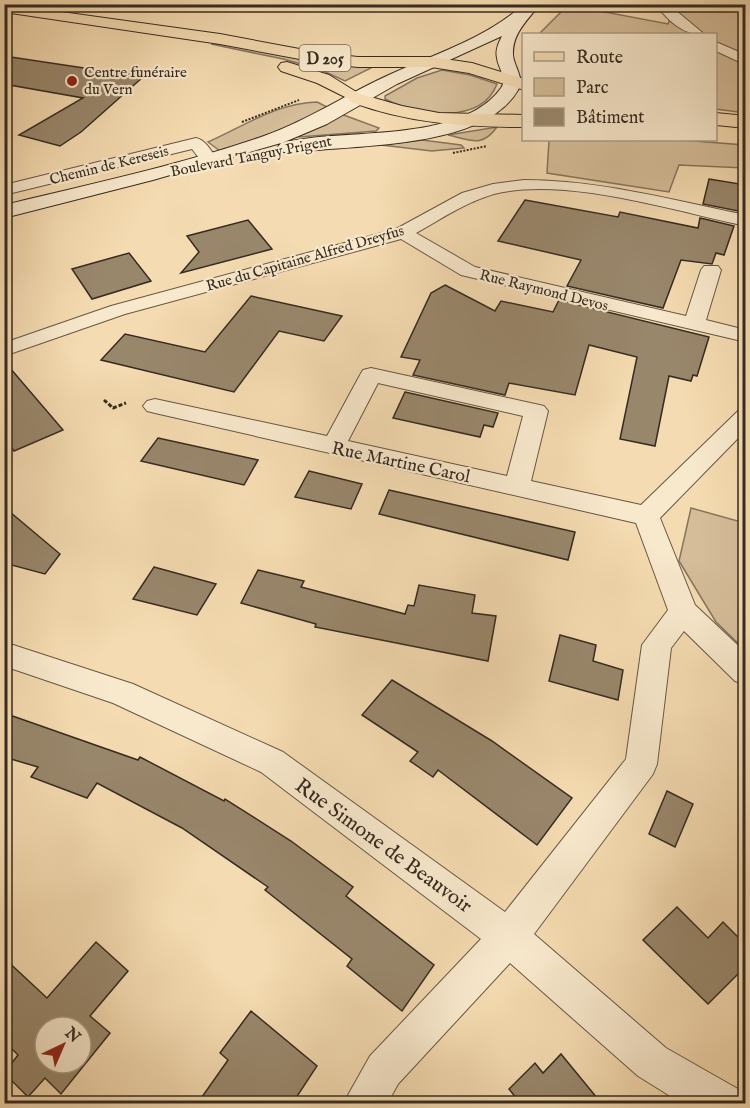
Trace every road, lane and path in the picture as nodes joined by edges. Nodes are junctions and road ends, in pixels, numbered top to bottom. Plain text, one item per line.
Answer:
1 (533, 4) edge
2 (661, 4) edge
3 (4, 7) edge
4 (4, 17) edge
5 (518, 19) junction
6 (696, 33) edge
7 (717, 46) edge
8 (746, 61) edge
9 (431, 62) junction
10 (518, 83) edge
11 (357, 98) junction
12 (717, 119) edge
13 (522, 121) edge
14 (463, 122) junction
15 (746, 122) edge
16 (717, 127) edge
17 (746, 131) edge
18 (494, 144) dead end
19 (450, 153) dead end
20 (208, 159) junction
21 (146, 176) junction
22 (4, 190) edge
23 (4, 212) edge
24 (746, 221) edge
25 (403, 233) junction
26 (711, 270) dead end
27 (694, 325) junction
28 (746, 336) edge
29 (4, 350) edge
30 (104, 400) dead end
31 (155, 406) dead end
32 (113, 408) dead end
33 (746, 416) edge
34 (333, 447) junction
35 (517, 487) junction
36 (646, 516) junction
37 (683, 612) junction
38 (4, 654) edge
39 (746, 672) edge
40 (509, 937) junction
41 (364, 1104) edge
42 (723, 1104) edge

1 - 5 street
2 - 6 street
3 - 9 main road, D 205
4 - 11 main road, D 205
5 - 9 street
5 - 10 street
7 - 8 street
9 - 10 main road
9 - 11 street
10 - 14 street, Boulevard Tanguy Prigent
11 - 14 main road, Boulevard Tanguy Prigent
11 - 20 street, Boulevard Tanguy Prigent
12 - 15 main road
13 - 14 main road, Boulevard Tanguy Prigent
14 - 21 street, Boulevard Tanguy Prigent
16 - 17 main road
18 - 19 path
20 - 21 street, Boulevard Tanguy Prigent
20 - 22 street, Chemin de Kereseis
21 - 23 street, Boulevard Tanguy Prigent
24 - 25 street, Rue du Capitaine Alfred Dreyfus
25 - 27 street, Rue Raymond Devos
25 - 29 street, Rue du Capitaine Alfred Dreyfus
26 - 27 street
27 - 28 street, Rue Raymond Devos
30 - 32 path
31 - 34 street, Rue Martine Carol
33 - 36 street
34 - 35 street, Rue Martine Carol
34 - 35 street
35 - 36 street, Rue Martine Carol
36 - 37 street
37 - 39 street
37 - 40 street
38 - 40 street, Rue Simone de Beauvoir
40 - 41 street
40 - 42 street, Rue Simone de Beauvoir

